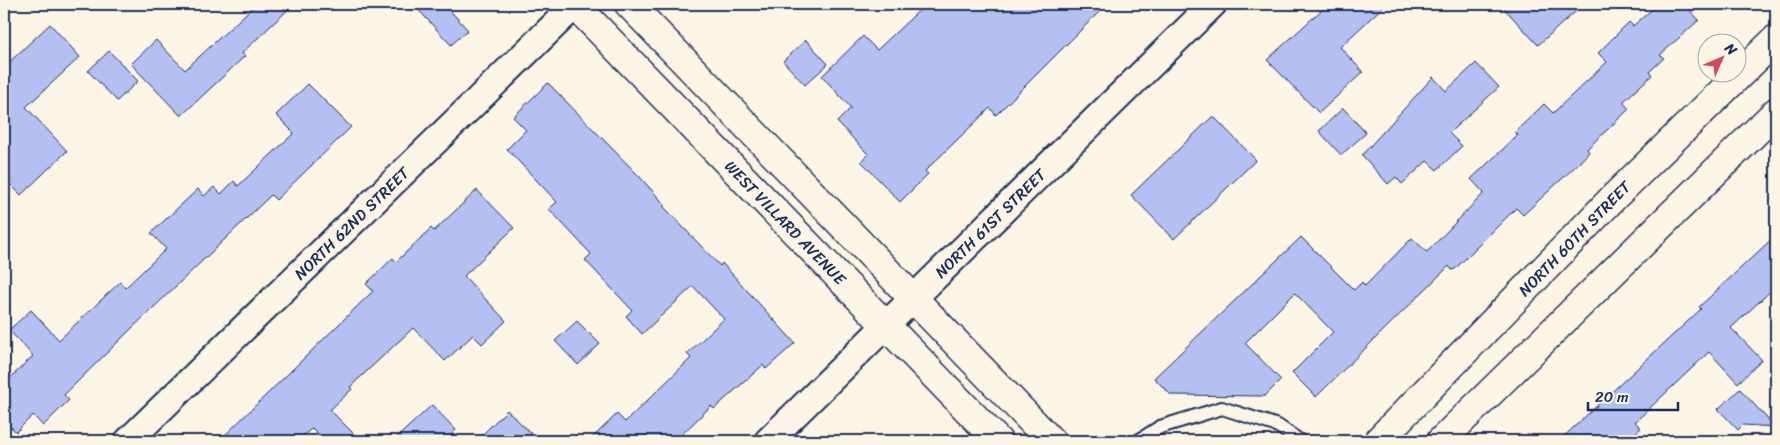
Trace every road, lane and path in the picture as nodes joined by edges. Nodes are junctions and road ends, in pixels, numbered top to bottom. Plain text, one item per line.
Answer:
1 (575, 4) edge
2 (629, 4) edge
3 (1213, 4) edge
4 (1776, 39) edge
5 (1776, 112) edge
6 (914, 299) junction
7 (886, 326) junction
8 (128, 441) edge
9 (768, 441) edge
10 (998, 441) edge
11 (1051, 441) edge
12 (1138, 441) edge
13 (1300, 441) edge
14 (1378, 441) edge
15 (1441, 441) edge

1 - 7 street, WEST VILLARD AVENUE
1 - 8 street, NORTH 62ND STREET
2 - 6 street
3 - 6 street, NORTH 61ST STREET
4 - 14 street, NORTH 60TH STREET
5 - 15 street
6 - 7 street, NORTH 61ST STREET
6 - 11 street
7 - 9 street, NORTH 61ST STREET
7 - 10 street, WEST VILLARD AVENUE
12 - 13 lane

